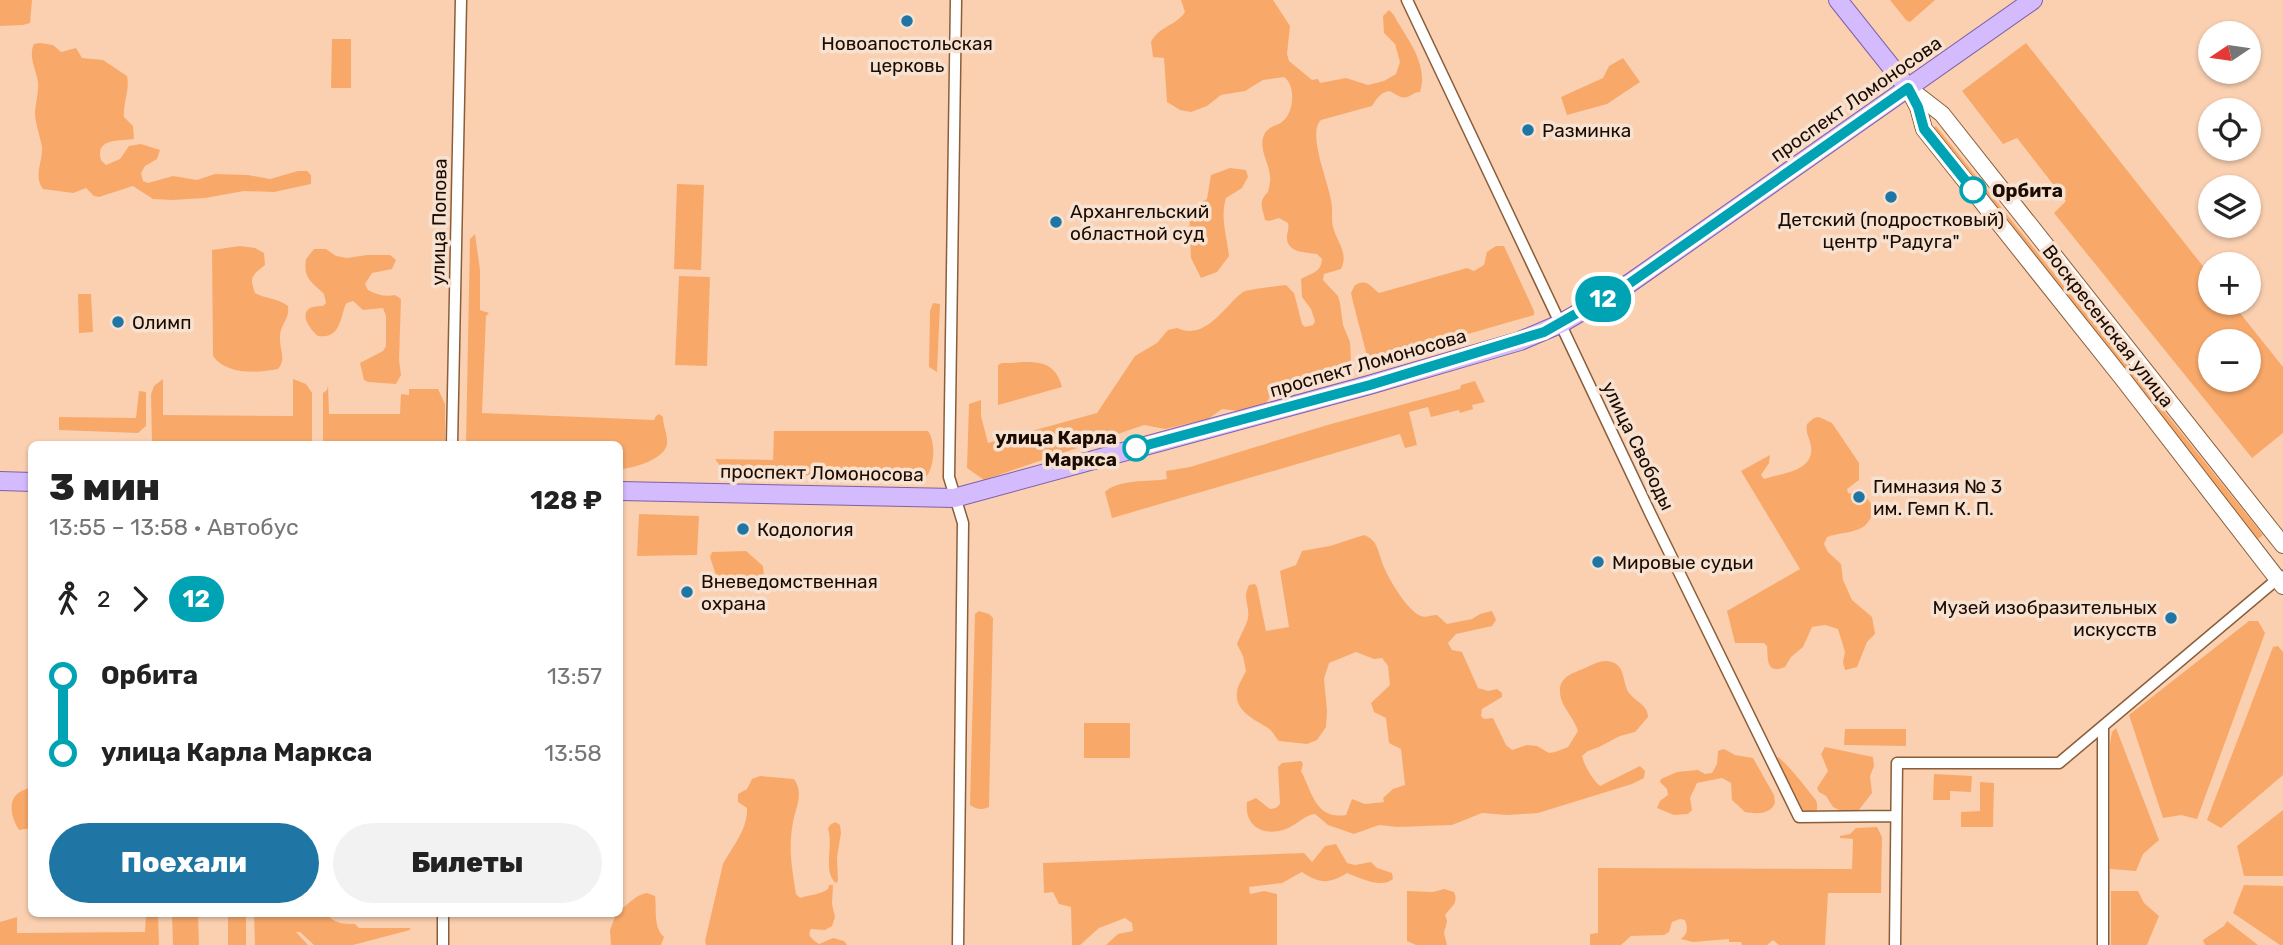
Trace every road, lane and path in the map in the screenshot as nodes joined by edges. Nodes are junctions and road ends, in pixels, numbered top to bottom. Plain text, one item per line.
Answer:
1 (461, 0) edge
2 (956, 0) edge
3 (1407, 0) edge
4 (1838, 0) edge
5 (2033, 0) edge
6 (1908, 88) junction
7 (1560, 324) junction
8 (452, 441) edge
9 (0, 481) edge
10 (28, 482) edge
11 (623, 491) edge
12 (954, 498) junction
13 (2283, 545) edge
14 (2282, 579) edge
15 (2104, 726) junction
16 (1896, 816) junction
17 (443, 917) edge
18 (443, 945) edge
19 (958, 945) edge
20 (1895, 945) edge
21 (2102, 945) edge

1 - 8 street, улица Попова
2 - 12 street
3 - 7 street, улица Свободы
4 - 6 main road, Воскресенская улица
5 - 6 main road, проспект Ломоносова
6 - 7 main road, проспект Ломоносова
6 - 13 main road, Воскресенская улица
6 - 14 main road, Воскресенская улица
7 - 12 main road, проспект Ломоносова
7 - 16 street, улица Свободы
9 - 10 main road
11 - 12 main road, проспект Ломоносова
12 - 19 street
14 - 15 street
15 - 16 street
15 - 21 street
16 - 20 street
17 - 18 street

